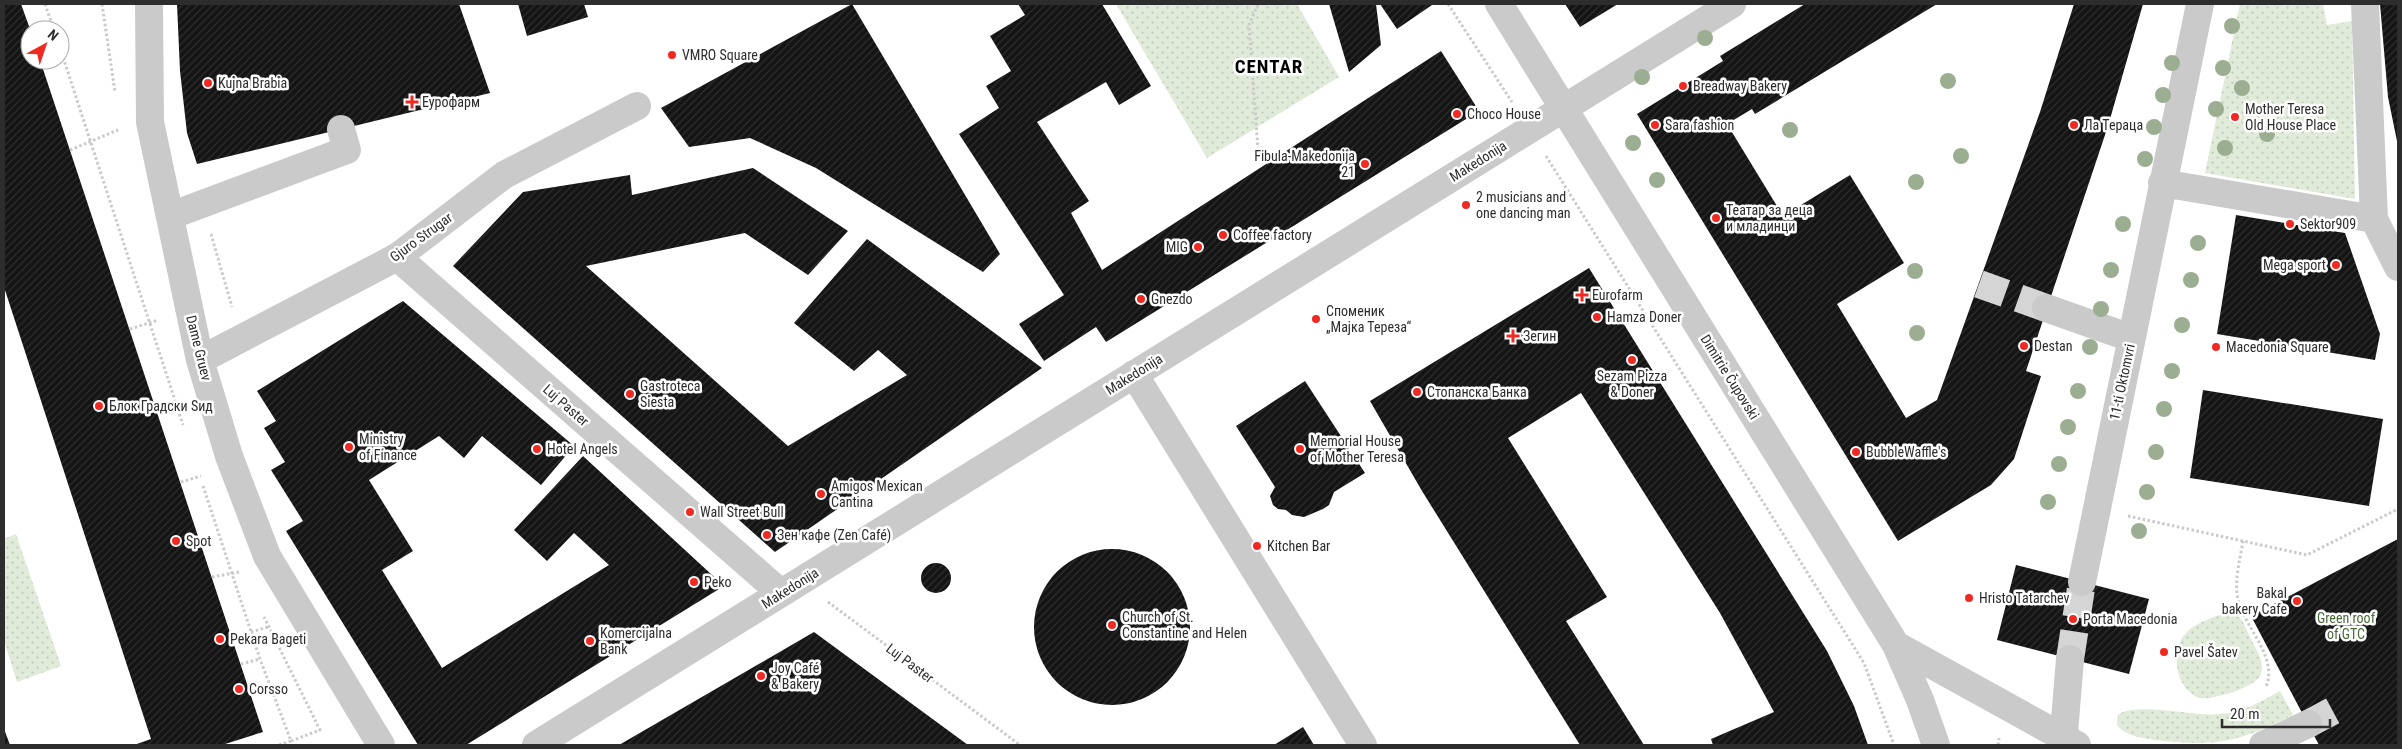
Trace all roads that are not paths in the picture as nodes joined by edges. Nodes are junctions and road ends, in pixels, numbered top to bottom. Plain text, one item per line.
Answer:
1 (149, 4) edge
2 (1499, 4) edge
3 (1732, 4) edge
4 (2200, 4) edge
5 (2365, 4) edge
6 (637, 106) dead end
7 (1564, 109) junction
8 (341, 129) dead end
9 (2162, 183) junction
10 (170, 216) junction
11 (2374, 219) junction
12 (397, 257) junction
13 (2398, 267) edge
14 (2046, 308) tunnel mouth
15 (2131, 338) junction
16 (200, 360) junction
17 (1134, 374) junction
18 (2082, 582) tunnel mouth
19 (791, 587) junction
20 (1896, 645) junction
21 (2070, 659) tunnel mouth
22 (2308, 724) tunnel mouth
23 (2068, 743) edge
24 (381, 745) edge
25 (536, 745) edge
26 (1363, 745) edge
27 (1936, 745) edge
28 (2263, 745) edge

1 - 10 street, Dame Gruev
2 - 7 street, Dimitrie Čupovski
3 - 7 street, Makedonija
4 - 9 street, 11-ti Oktomvri
5 - 11 street
6 - 12 street, Gjuro Strugar
7 - 17 street, Makedonija
7 - 20 street, Dimitrie Čupovski
8 - 10 street
9 - 11 street
9 - 15 street, 11-ti Oktomvri
10 - 16 street, Dame Gruev
11 - 13 street
12 - 16 street, Gjuro Strugar
12 - 19 street, Luj Paster
14 - 15 street
15 - 18 street, 11-ti Oktomvri
16 - 24 street, Dame Gruev
17 - 19 street, Makedonija
17 - 26 street
19 - 25 street, Makedonija
20 - 23 street
20 - 27 street
21 - 23 street
22 - 28 street

